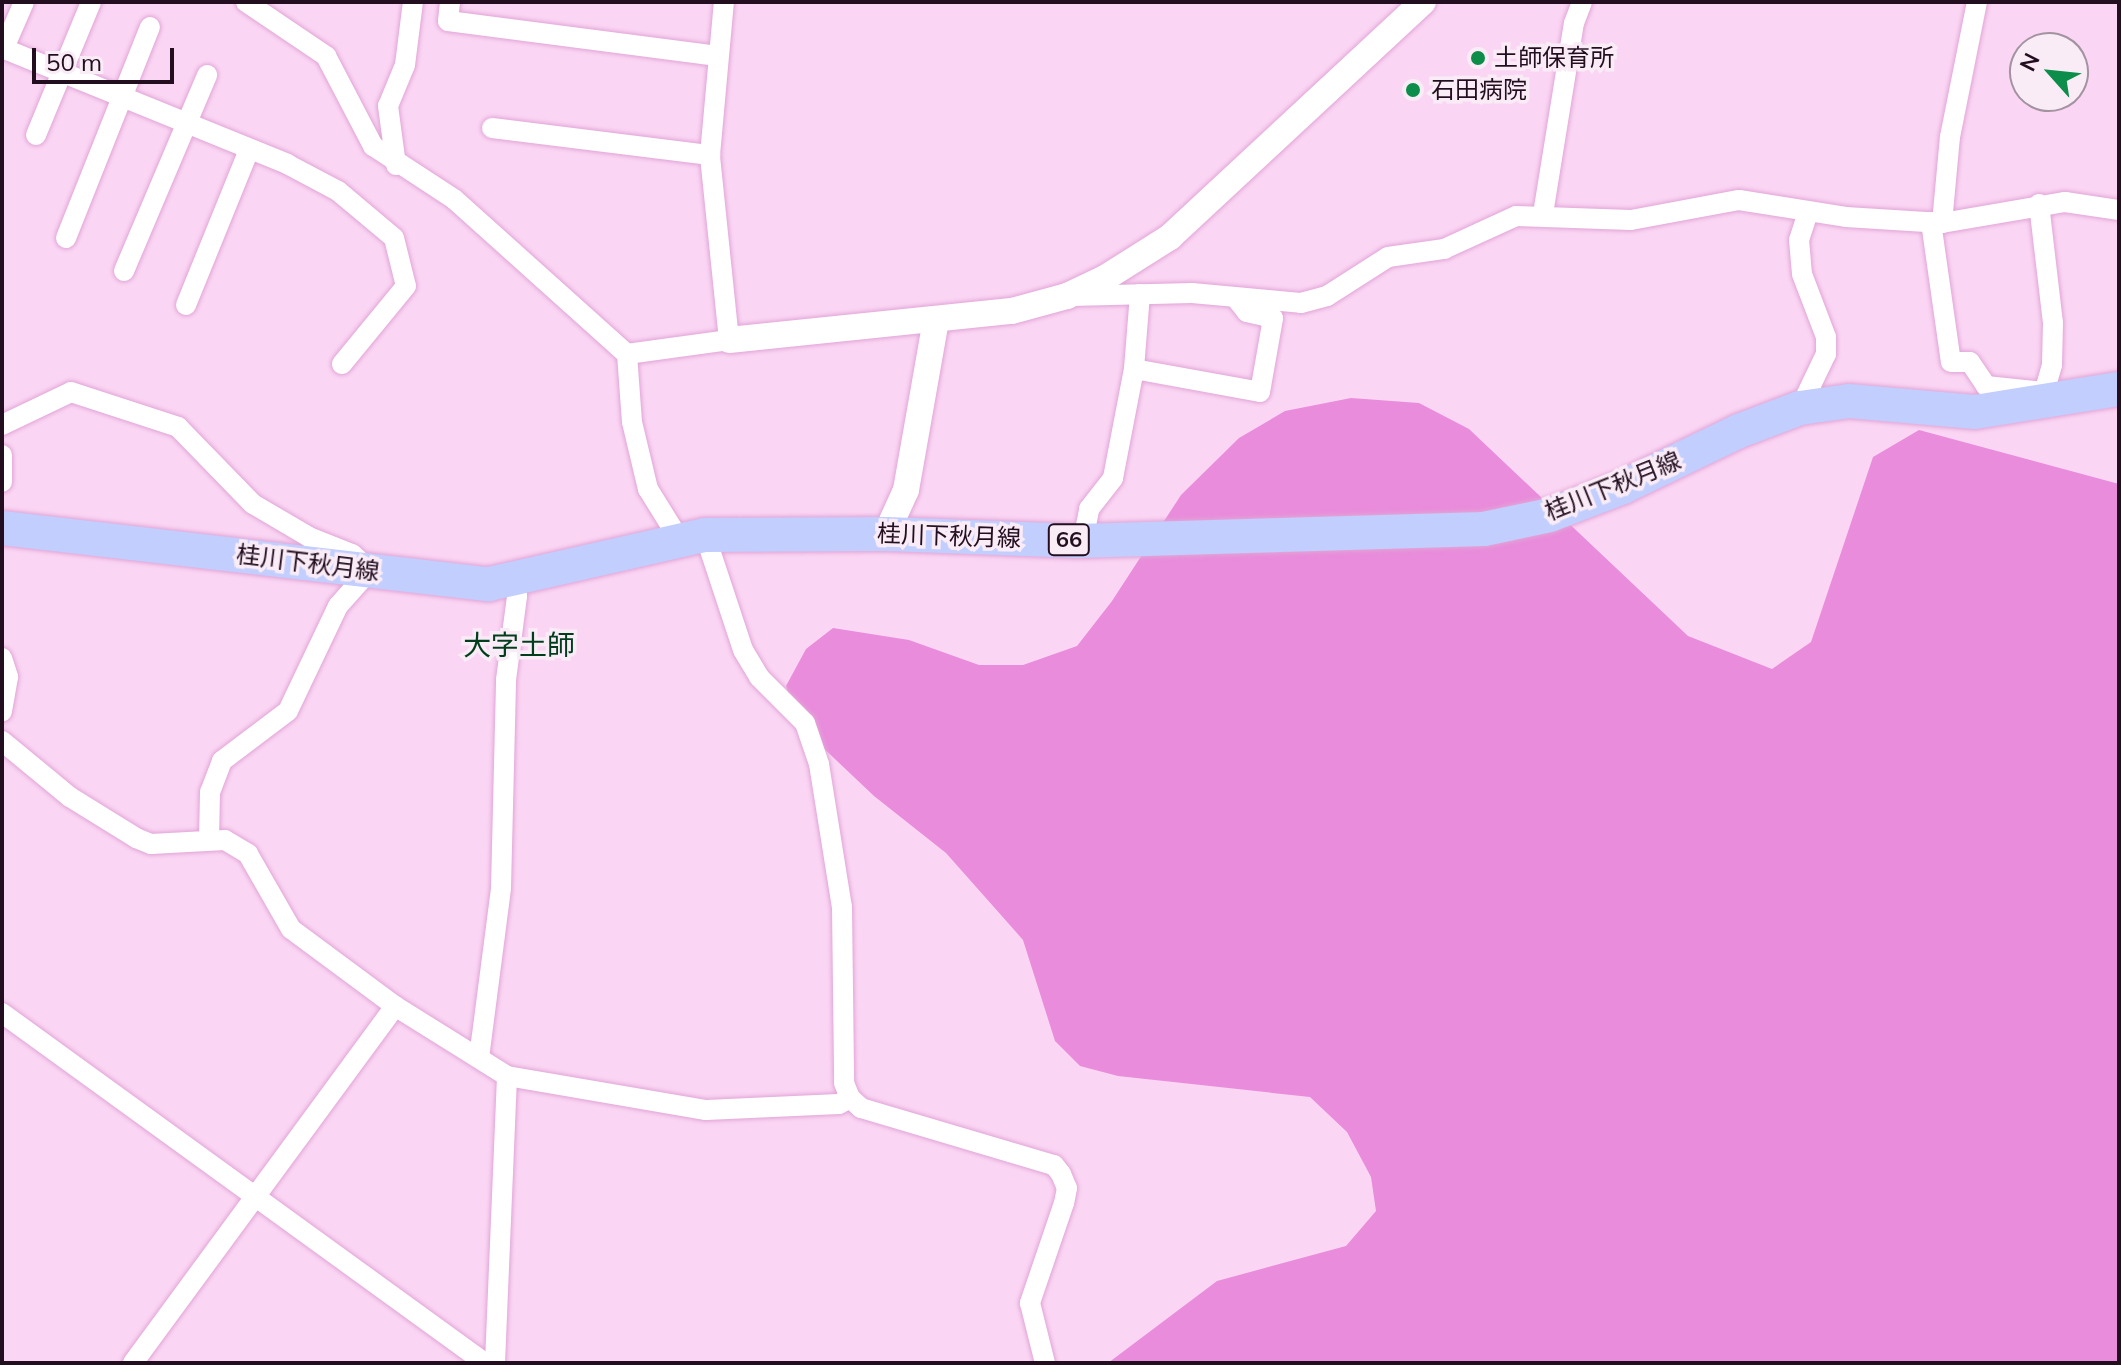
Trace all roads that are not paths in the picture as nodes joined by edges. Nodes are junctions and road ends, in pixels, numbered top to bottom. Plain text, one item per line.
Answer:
1 (24, 2) edge
2 (91, 2) edge
3 (246, 2) edge
4 (724, 2) edge
5 (1423, 2) edge
6 (1582, 2) edge
7 (1977, 2) edge
8 (412, 11) edge
9 (449, 12) edge
10 (150, 27) dead end
11 (3, 48) edge
12 (718, 56) junction
13 (62, 73) junction
14 (207, 75) dead end
15 (121, 98) junction
16 (187, 123) junction
17 (492, 128) dead end
18 (36, 135) dead end
19 (249, 150) junction
20 (710, 155) junction
21 (396, 165) junction
22 (2039, 204) junction
23 (2119, 210) edge
24 (1808, 212) junction
25 (1543, 214) junction
26 (1937, 223) junction
27 (66, 238) dead end
28 (124, 271) dead end
29 (1140, 294) junction
30 (1067, 296) junction
31 (1235, 297) junction
32 (186, 305) dead end
33 (936, 320) junction
34 (729, 340) junction
35 (627, 354) junction
36 (342, 364) dead end
37 (1134, 369) junction
38 (2119, 389) edge
39 (2043, 396) junction
40 (1800, 408) junction
41 (2, 425) edge
42 (2, 455) edge
43 (2, 482) edge
44 (2, 528) edge
45 (886, 534) junction
46 (692, 537) junction
47 (1083, 541) junction
48 (370, 570) junction
49 (513, 581) junction
50 (2, 658) edge
51 (2, 711) edge
52 (2, 741) edge
53 (209, 838) junction
54 (395, 1006) junction
55 (2, 1013) edge
56 (479, 1058) junction
57 (507, 1076) junction
58 (850, 1098) junction
59 (253, 1197) junction
60 (133, 1363) edge
61 (485, 1363) edge
62 (495, 1363) edge
63 (1045, 1363) edge

1 - 11 street
2 - 13 street
3 - 21 street
4 - 12 street
5 - 30 street
6 - 25 street
7 - 26 street
8 - 9 street
8 - 21 street
9 - 12 street
10 - 15 street
11 - 13 street
12 - 20 street
13 - 15 street
13 - 18 street
14 - 16 street
15 - 16 street
15 - 27 street
16 - 19 street
16 - 28 street
17 - 20 street
19 - 32 street
19 - 36 street
20 - 34 street
21 - 35 street
22 - 23 street
22 - 26 street
22 - 39 street
24 - 25 street
24 - 26 street
24 - 40 street
25 - 31 street
26 - 39 street
29 - 30 street
29 - 31 street
29 - 37 street
30 - 33 street
31 - 37 street
33 - 34 street
33 - 45 street
34 - 35 street
35 - 46 street
37 - 47 street
38 - 39 main road, 桂川下秋月線 / 66
39 - 40 main road, 桂川下秋月線 / 66
40 - 47 main road, 桂川下秋月線 / 66
41 - 48 street
42 - 43 street
44 - 48 main road, 桂川下秋月線 / 66
45 - 46 main road, 桂川下秋月線 / 66
45 - 47 main road, 桂川下秋月線 / 66
46 - 49 main road, 桂川下秋月線 / 66
46 - 58 street
48 - 49 main road, 桂川下秋月線 / 66
48 - 53 street
49 - 56 street
50 - 51 street
52 - 53 street
53 - 54 street
54 - 56 street
54 - 59 street
55 - 59 street
56 - 57 street
57 - 58 street
57 - 62 street
58 - 63 street
59 - 60 street
59 - 61 street

